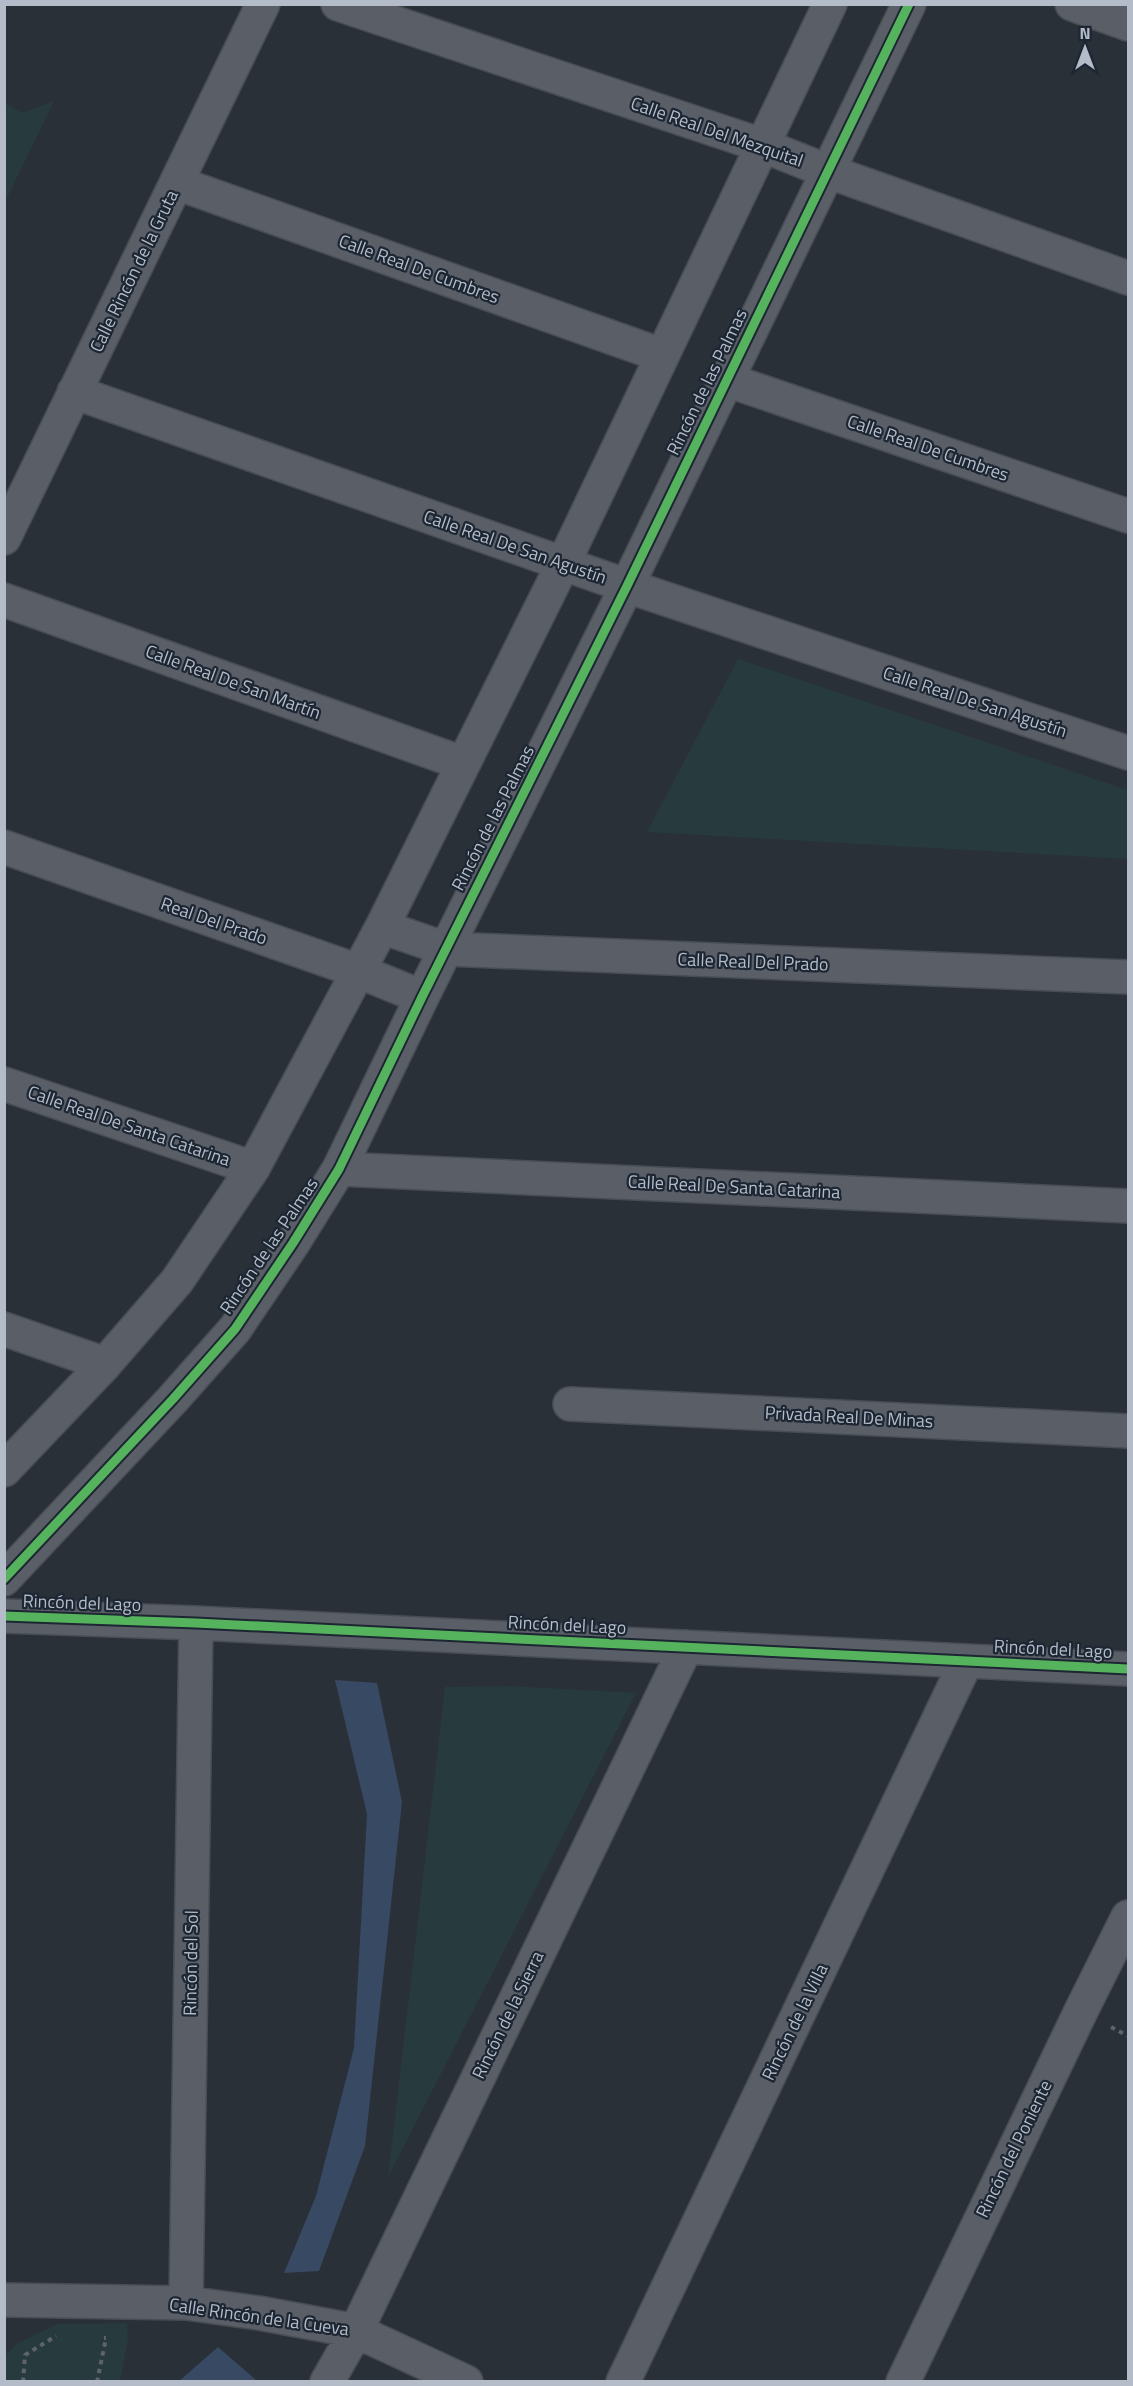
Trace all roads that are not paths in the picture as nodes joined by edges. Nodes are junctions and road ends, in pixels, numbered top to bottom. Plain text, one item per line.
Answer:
1 (263, 4) edge
2 (338, 4) edge
3 (830, 4) edge
4 (909, 4) edge
5 (1072, 4) edge
6 (1128, 24) edge
7 (764, 146) junction
8 (827, 171) junction
9 (177, 183) junction
10 (1128, 278) edge
11 (661, 355) junction
12 (727, 380) junction
13 (74, 392) junction
14 (1128, 516) edge
15 (4, 538) edge
16 (563, 564) junction
17 (627, 586) junction
18 (4, 600) edge
19 (1128, 753) edge
20 (462, 763) junction
21 (4, 848) edge
22 (382, 927) junction
23 (446, 949) junction
24 (358, 972) junction
25 (1128, 977) edge
26 (422, 997) junction
27 (4, 1084) edge
28 (253, 1168) junction
29 (339, 1169) junction
30 (1128, 1206) edge
31 (4, 1329) edge
32 (105, 1364) junction
33 (570, 1404) dead end
34 (1128, 1431) edge
35 (4, 1470) edge
36 (4, 1579) edge
37 (4, 1616) edge
38 (196, 1623) junction
39 (686, 1647) junction
40 (966, 1662) junction
41 (1128, 1669) edge
42 (1128, 1917) edge
43 (4, 2301) edge
44 (186, 2303) junction
45 (356, 2331) junction
46 (327, 2382) edge
47 (465, 2382) edge
48 (623, 2382) edge
49 (903, 2382) edge

1 - 9 street, Calle Rincón de la Gruta
2 - 7 street, Calle Real Del Mezquital
3 - 7 street
4 - 8 street, Rincón de las Palmas
5 - 6 street
7 - 8 street, Calle Real Del Mezquital
7 - 11 street
8 - 10 street, Calle Real Del Mezquital
8 - 12 street, Rincón de las Palmas
9 - 11 street, Calle Real De Cumbres
9 - 13 street, Calle Rincón de la Gruta
11 - 16 street
12 - 14 street, Calle Real De Cumbres
12 - 17 street, Rincón de las Palmas
13 - 15 street, Calle Rincón de la Gruta
13 - 16 street, Calle Real De San Agustín
16 - 17 street, Calle Real De San Agustín
16 - 20 street
17 - 19 street, Calle Real De San Agustín
17 - 23 street, Rincón de las Palmas
18 - 20 street, Calle Real De San Martín
20 - 22 street
21 - 24 street, Real Del Prado
22 - 23 street, Calle Real Del Prado
22 - 24 street
23 - 25 street, Calle Real Del Prado
23 - 26 street, Rincón de las Palmas
24 - 26 street, Real Del Prado
24 - 28 street
26 - 29 street, Rincón de las Palmas
27 - 28 street, Calle Real De Santa Catarina
28 - 32 street
29 - 30 street, Calle Real De Santa Catarina
29 - 36 street, Rincón de las Palmas
31 - 32 street
32 - 35 street
33 - 34 street, Privada Real De Minas
37 - 38 street, Rincón del Lago
38 - 39 street, Rincón del Lago
38 - 44 street, Rincón del Sol
39 - 40 street, Rincón del Lago
39 - 45 street, Rincón de la Sierra
40 - 41 street, Rincón del Lago
40 - 48 street, Rincón de la Villa
42 - 49 street, Rincón del Poniente
43 - 44 street, Calle Rincón de la Cueva
44 - 45 street, Calle Rincón de la Cueva
45 - 46 street, Rincón de la Sierra
45 - 47 street, Calle Rincón de la Cueva

